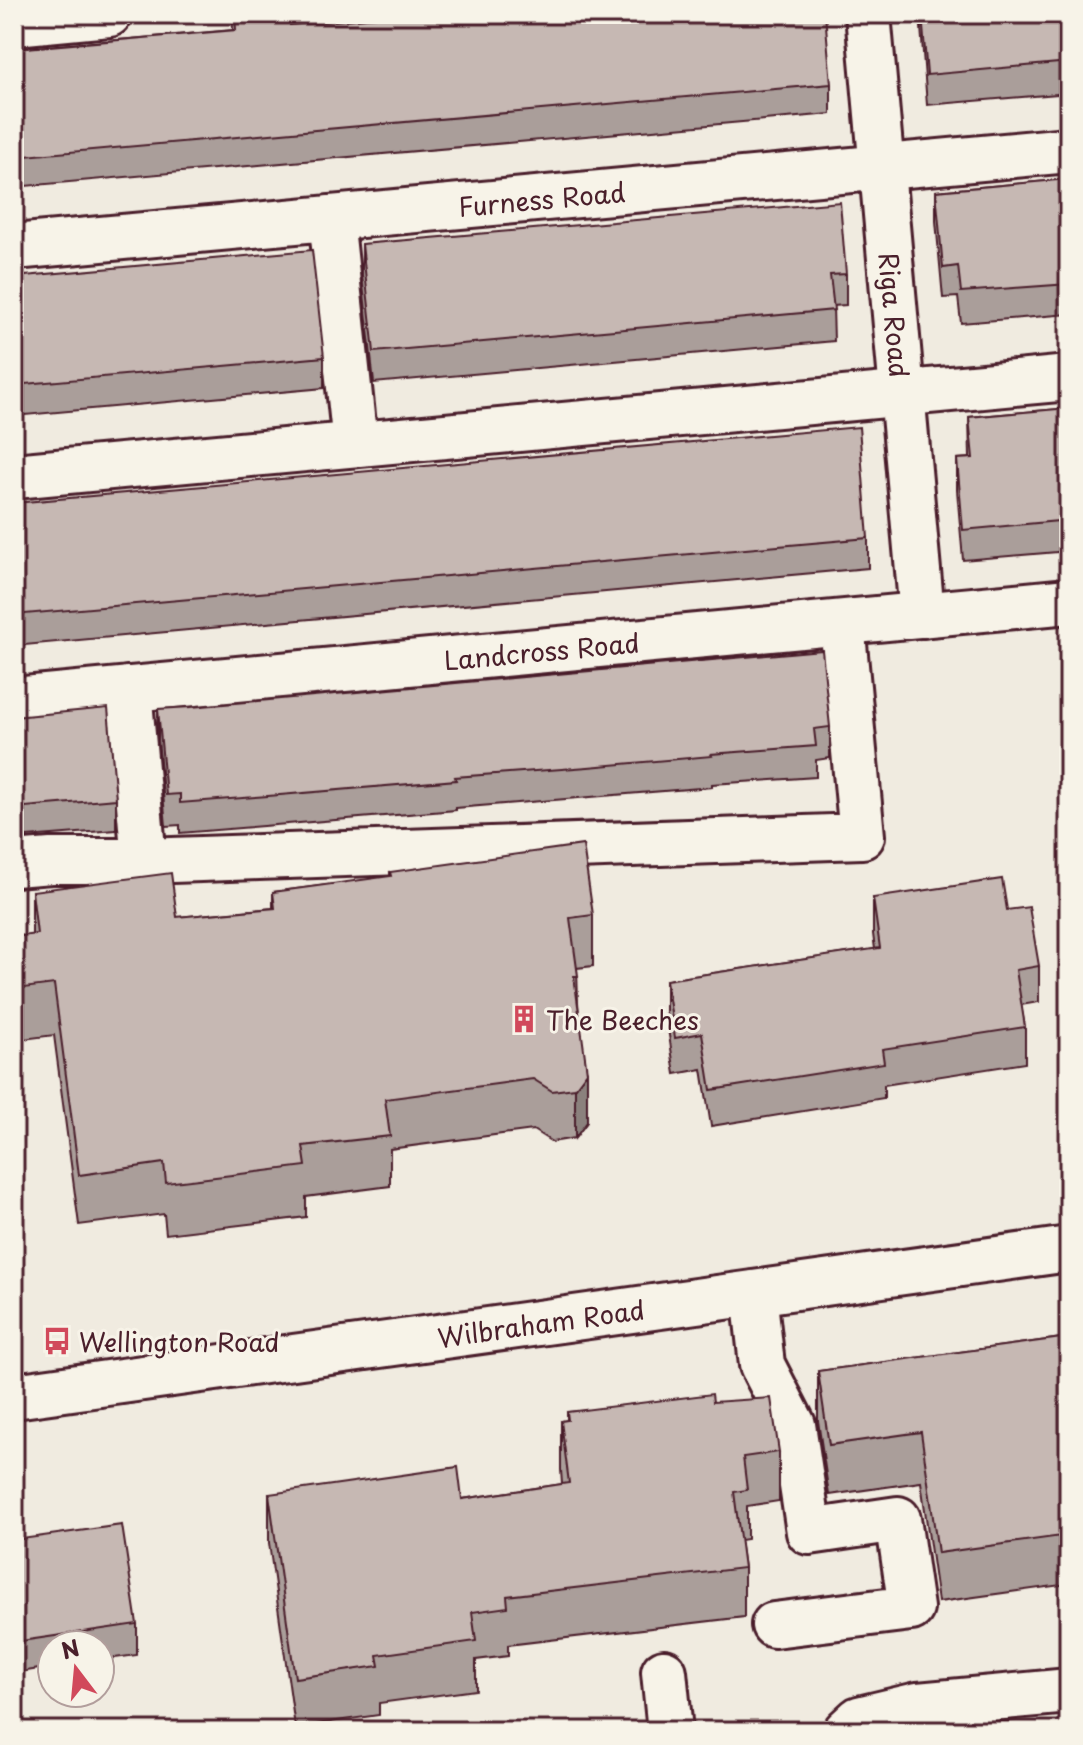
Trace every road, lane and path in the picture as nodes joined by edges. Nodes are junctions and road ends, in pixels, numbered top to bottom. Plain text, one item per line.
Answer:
1 (109, 14) edge
2 (868, 14) edge
3 (14, 23) edge
4 (1069, 150) edge
5 (882, 167) junction
6 (331, 218) junction
7 (14, 247) edge
8 (1069, 378) edge
9 (902, 393) junction
10 (355, 444) junction
11 (14, 476) edge
12 (1069, 601) edge
13 (922, 615) junction
14 (842, 623) junction
15 (129, 689) junction
16 (14, 700) edge
17 (144, 861) junction
18 (14, 864) edge
19 (1069, 1249) edge
20 (754, 1293) junction
21 (14, 1396) edge
22 (774, 1625) dead end
23 (664, 1672) dead end
24 (1069, 1691) edge
25 (670, 1731) edge
26 (846, 1731) edge

1 - 3 main road
2 - 5 main road, Riga Road
4 - 5 main road, Furness Road
5 - 6 main road, Furness Road
5 - 9 main road, Riga Road
6 - 7 main road, Furness Road
6 - 10 main road
8 - 9 main road
9 - 10 main road
9 - 13 main road, Riga Road
10 - 11 main road
12 - 13 main road, Landcross Road
13 - 14 main road, Landcross Road
14 - 15 main road, Landcross Road
14 - 17 main road
15 - 16 main road, Landcross Road
15 - 17 main road
17 - 18 main road
19 - 20 main road, Wilbraham Road
20 - 21 main road, Wilbraham Road
20 - 22 main road
23 - 25 main road
24 - 26 main road

